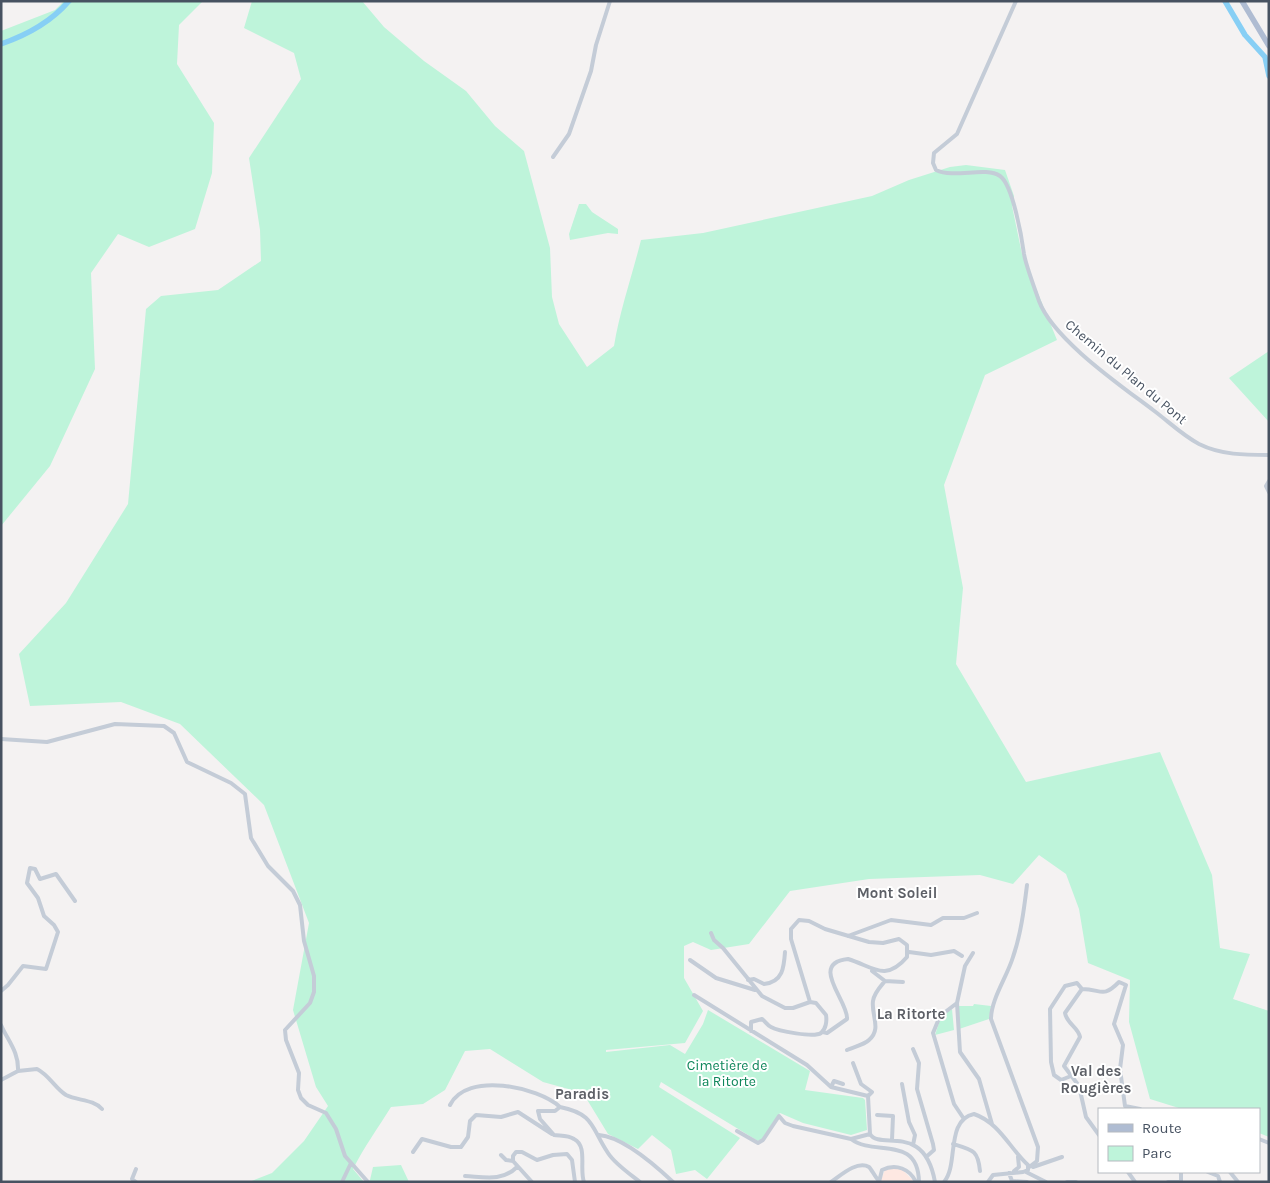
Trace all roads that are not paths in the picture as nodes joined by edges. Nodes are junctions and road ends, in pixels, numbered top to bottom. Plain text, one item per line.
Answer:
1 (610, 1) edge
2 (1016, 1) edge
3 (1242, 1) edge
4 (1269, 46) edge
5 (553, 157) dead end
6 (1269, 456) edge
7 (1269, 480) edge
8 (1269, 492) edge
9 (1, 739) edge
10 (1027, 885) dead end
11 (75, 901) dead end
12 (977, 913) dead end
13 (711, 933) dead end
14 (848, 936) junction
15 (785, 952) dead end
16 (909, 952) junction
17 (973, 953) dead end
18 (962, 956) dead end
19 (690, 960) dead end
20 (870, 969) junction
21 (748, 980) junction
22 (885, 981) junction
23 (903, 982) dead end
24 (1082, 989) junction
25 (1, 991) edge
26 (758, 992) junction
27 (694, 995) dead end
28 (810, 1002) junction
29 (957, 1003) junction
30 (1, 1025) edge
31 (752, 1031) junction
32 (823, 1032) junction
33 (914, 1049) dead end
34 (847, 1050) dead end
35 (853, 1063) dead end
36 (18, 1071) junction
37 (1071, 1076) junction
38 (1, 1080) edge
39 (843, 1084) dead end
40 (902, 1084) dead end
41 (831, 1087) junction
42 (868, 1096) junction
43 (450, 1105) dead end
44 (560, 1107) junction
45 (1125, 1108) edge
46 (102, 1109) dead end
47 (989, 1114) junction
48 (877, 1115) dead end
49 (983, 1118) junction
50 (964, 1119) junction
51 (992, 1124) junction
52 (737, 1131) dead end
53 (870, 1134) junction
54 (1098, 1134) edge
55 (554, 1135) junction
56 (600, 1135) junction
57 (851, 1139) junction
58 (892, 1140) junction
59 (953, 1144) junction
60 (913, 1145) junction
61 (413, 1152) dead end
62 (501, 1155) dead end
63 (926, 1157) junction
64 (1018, 1157) junction
65 (1062, 1158) dead end
66 (1037, 1159) junction
67 (513, 1161) junction
68 (351, 1163) junction
69 (1026, 1163) junction
70 (1019, 1166) junction
71 (517, 1167) junction
72 (136, 1169) dead end
73 (1026, 1170) junction
74 (980, 1171) dead end
75 (1014, 1172) junction
76 (1009, 1173) junction
77 (1210, 1173) edge
78 (465, 1176) dead end
79 (879, 1181) edge
80 (136, 1182) edge
81 (342, 1182) edge
82 (368, 1182) edge
83 (532, 1182) edge
84 (575, 1182) edge
85 (584, 1182) edge
86 (640, 1182) edge
87 (673, 1182) edge
88 (830, 1182) edge
89 (918, 1182) edge
90 (935, 1182) edge
91 (944, 1182) edge
92 (988, 1182) edge
93 (1027, 1182) edge
94 (1046, 1182) edge
95 (1067, 1182) edge
96 (1076, 1182) edge
97 (1168, 1182) edge
98 (1181, 1182) edge
99 (1220, 1182) edge

1 - 5 street
2 - 6 street, Chemin du Plan du Pont
3 - 4 main road
7 - 8 street
9 - 68 street
10 - 66 street
11 - 25 street
12 - 14 street
13 - 21 street
14 - 16 street
14 - 28 street
15 - 21 street
16 - 18 street
16 - 20 street
17 - 29 street
19 - 26 street
20 - 22 street
20 - 32 street
21 - 26 street
22 - 23 street
22 - 34 street
24 - 37 street
24 - 37 street
24 - 45 street
26 - 28 street
27 - 31 street
28 - 32 street
29 - 47 street
29 - 50 street
30 - 36 street
31 - 32 street
31 - 41 street
33 - 63 street
35 - 42 street
36 - 38 street
36 - 46 street
37 - 54 street
39 - 41 street
40 - 60 street
41 - 42 street
42 - 53 street
43 - 44 street
44 - 55 street
44 - 56 street
47 - 49 street
47 - 51 street
48 - 58 street
49 - 50 street
49 - 51 street
50 - 59 street
51 - 64 street
52 - 57 street
53 - 57 street
53 - 58 street
55 - 61 street
55 - 85 street
56 - 86 street
56 - 87 street
57 - 89 street
58 - 60 street
59 - 74 street
59 - 91 street
60 - 63 street
62 - 67 street
63 - 90 street
64 - 69 street
64 - 70 street
65 - 73 street
66 - 69 street
66 - 73 street
67 - 71 street
67 - 84 street
68 - 81 street
68 - 82 street
69 - 70 street
69 - 73 street
70 - 73 street
70 - 75 street
71 - 78 street
71 - 83 street
72 - 80 street
73 - 75 street
73 - 94 street
75 - 76 street
76 - 92 street
76 - 93 street
77 - 99 street
79 - 88 street
79 - 89 street
95 - 96 street
97 - 98 street

